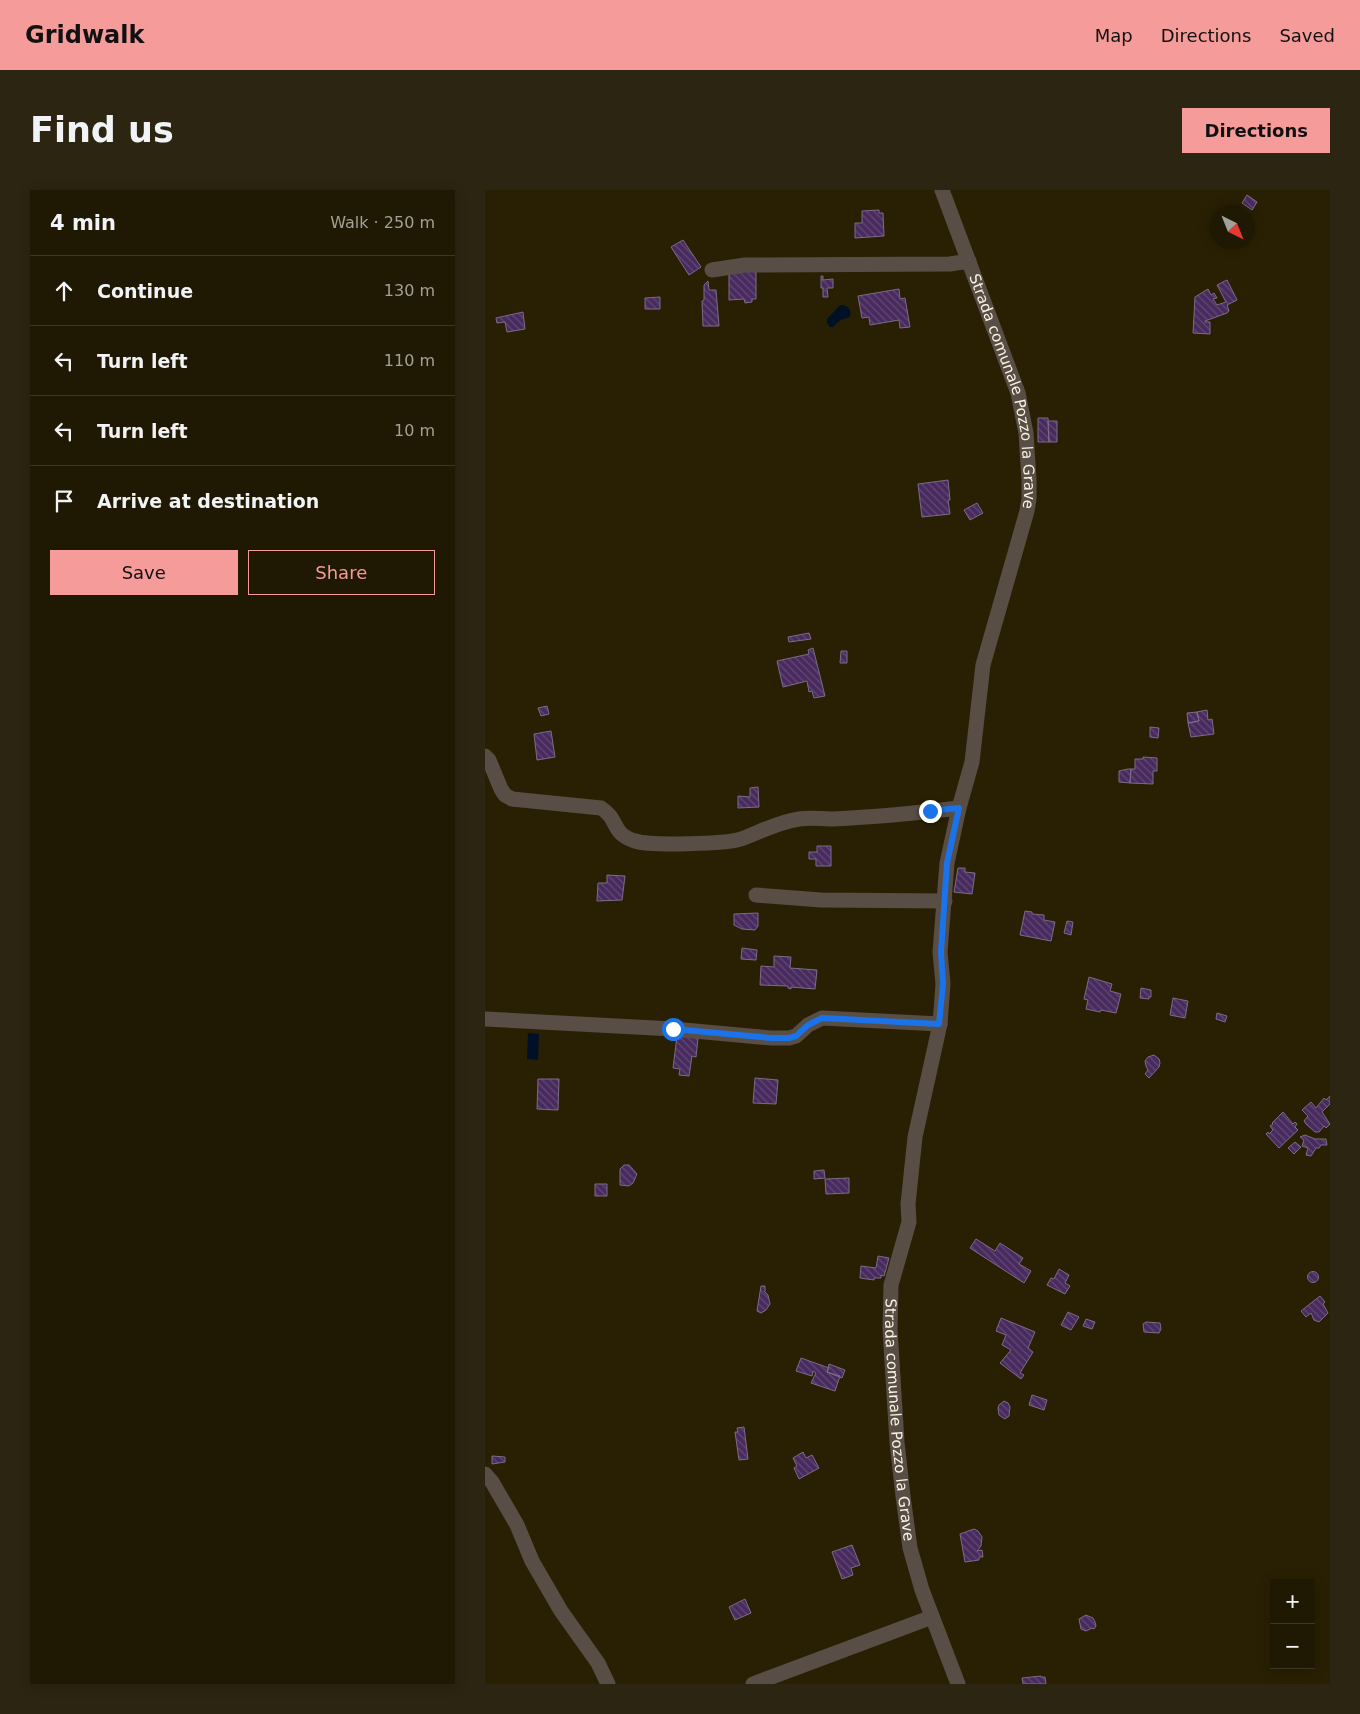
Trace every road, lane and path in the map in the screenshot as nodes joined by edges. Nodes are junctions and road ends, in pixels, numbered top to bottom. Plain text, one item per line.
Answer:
1 (942, 190) edge
2 (969, 261) junction
3 (712, 270) dead end
4 (485, 756) edge
5 (959, 808) junction
6 (756, 895) dead end
7 (945, 901) junction
8 (485, 1020) edge
9 (939, 1024) junction
10 (485, 1474) edge
11 (932, 1617) junction
12 (608, 1684) edge
13 (753, 1684) edge
14 (958, 1684) edge

1 - 2 street, Strada comunale Pozzo la Grave
2 - 3 street
2 - 5 street, Strada comunale Pozzo la Grave
4 - 5 street
5 - 7 street, Strada comunale Pozzo la Grave
6 - 7 street
7 - 9 street, Strada comunale Pozzo la Grave
8 - 9 street
9 - 11 street, Strada comunale Pozzo la Grave
10 - 12 street
11 - 13 street
11 - 14 street, Strada comunale Pozzo la Grave

